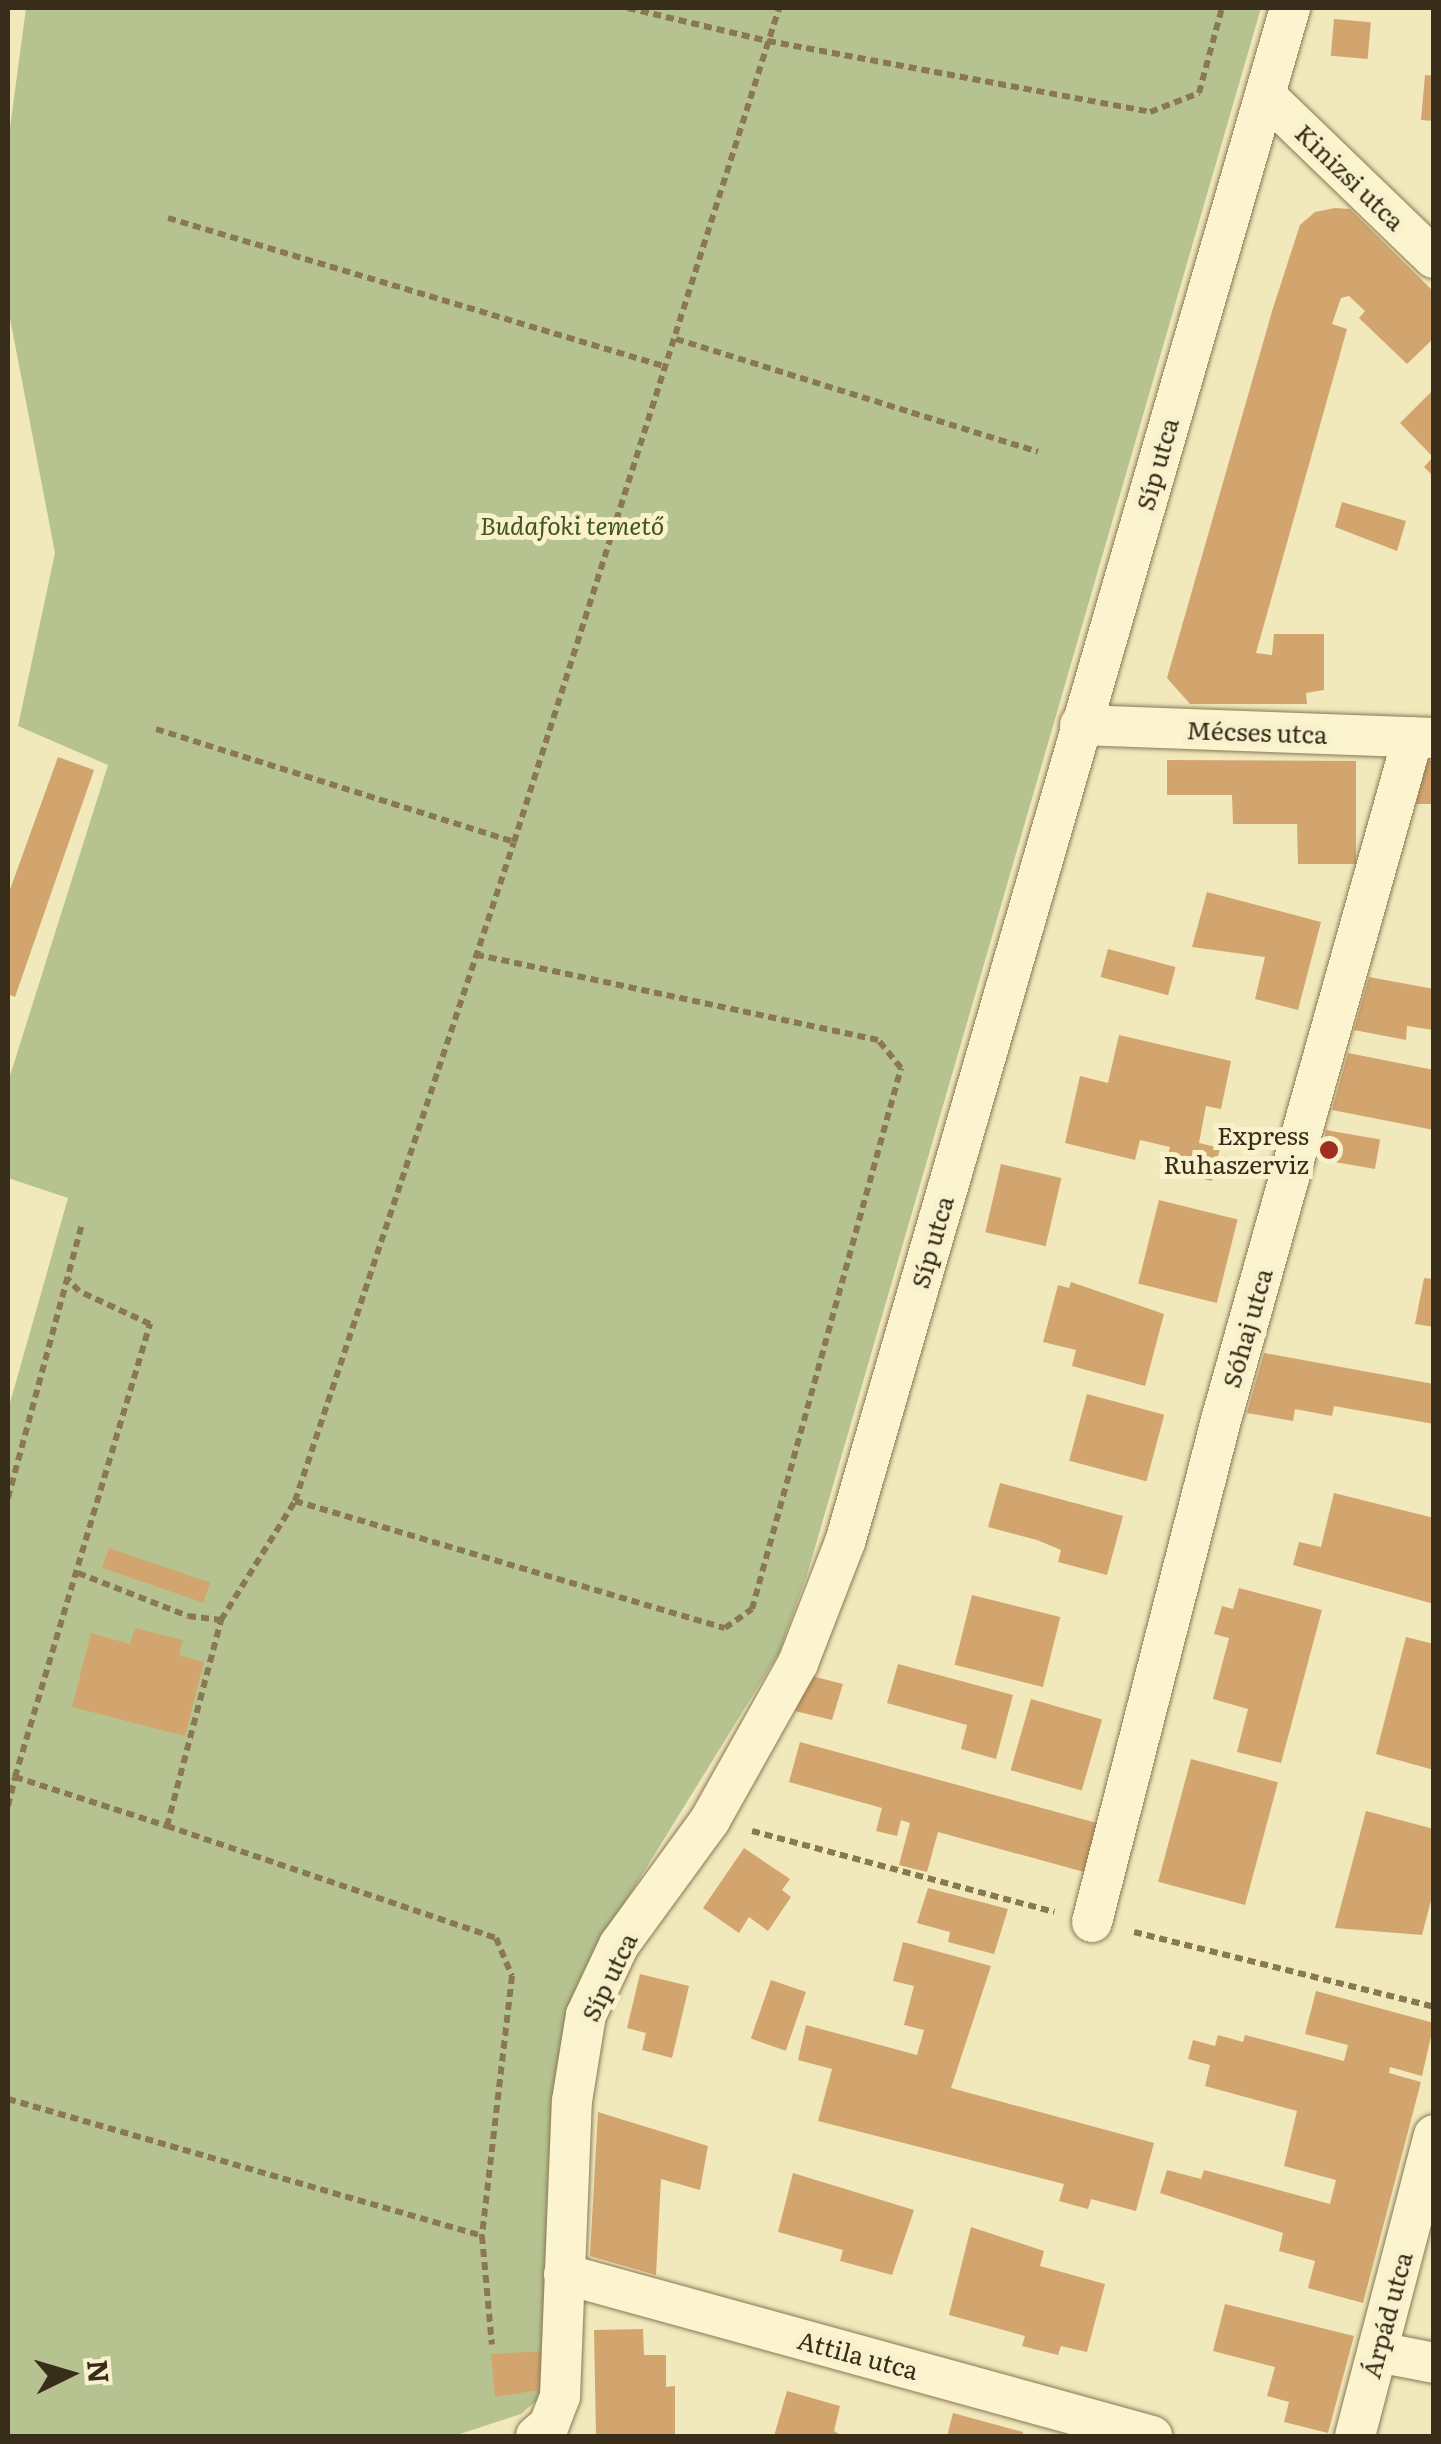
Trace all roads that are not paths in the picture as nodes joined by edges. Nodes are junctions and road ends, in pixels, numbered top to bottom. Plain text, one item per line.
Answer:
1 (1290, 8) edge
2 (1266, 96) junction
3 (1434, 258) edge
4 (1080, 725) junction
5 (1423, 738) edge
6 (1092, 1922) dead end
7 (1434, 2136) edge
8 (1425, 2204) edge
9 (564, 2274) junction
10 (1378, 2352) junction
11 (1434, 2363) edge
12 (536, 2436) edge
13 (1152, 2436) edge
14 (1356, 2436) edge

1 - 2 street, Síp utca
2 - 3 street, Kinizsi utca
2 - 4 street, Síp utca
4 - 5 street, Mécses utca
4 - 9 street, Síp utca
5 - 6 street, Sóhaj utca
7 - 8 street, Árpád utca
8 - 10 street, Árpád utca
9 - 12 street, Síp utca
9 - 13 street, Attila utca
10 - 11 street
10 - 14 street, Árpád utca

